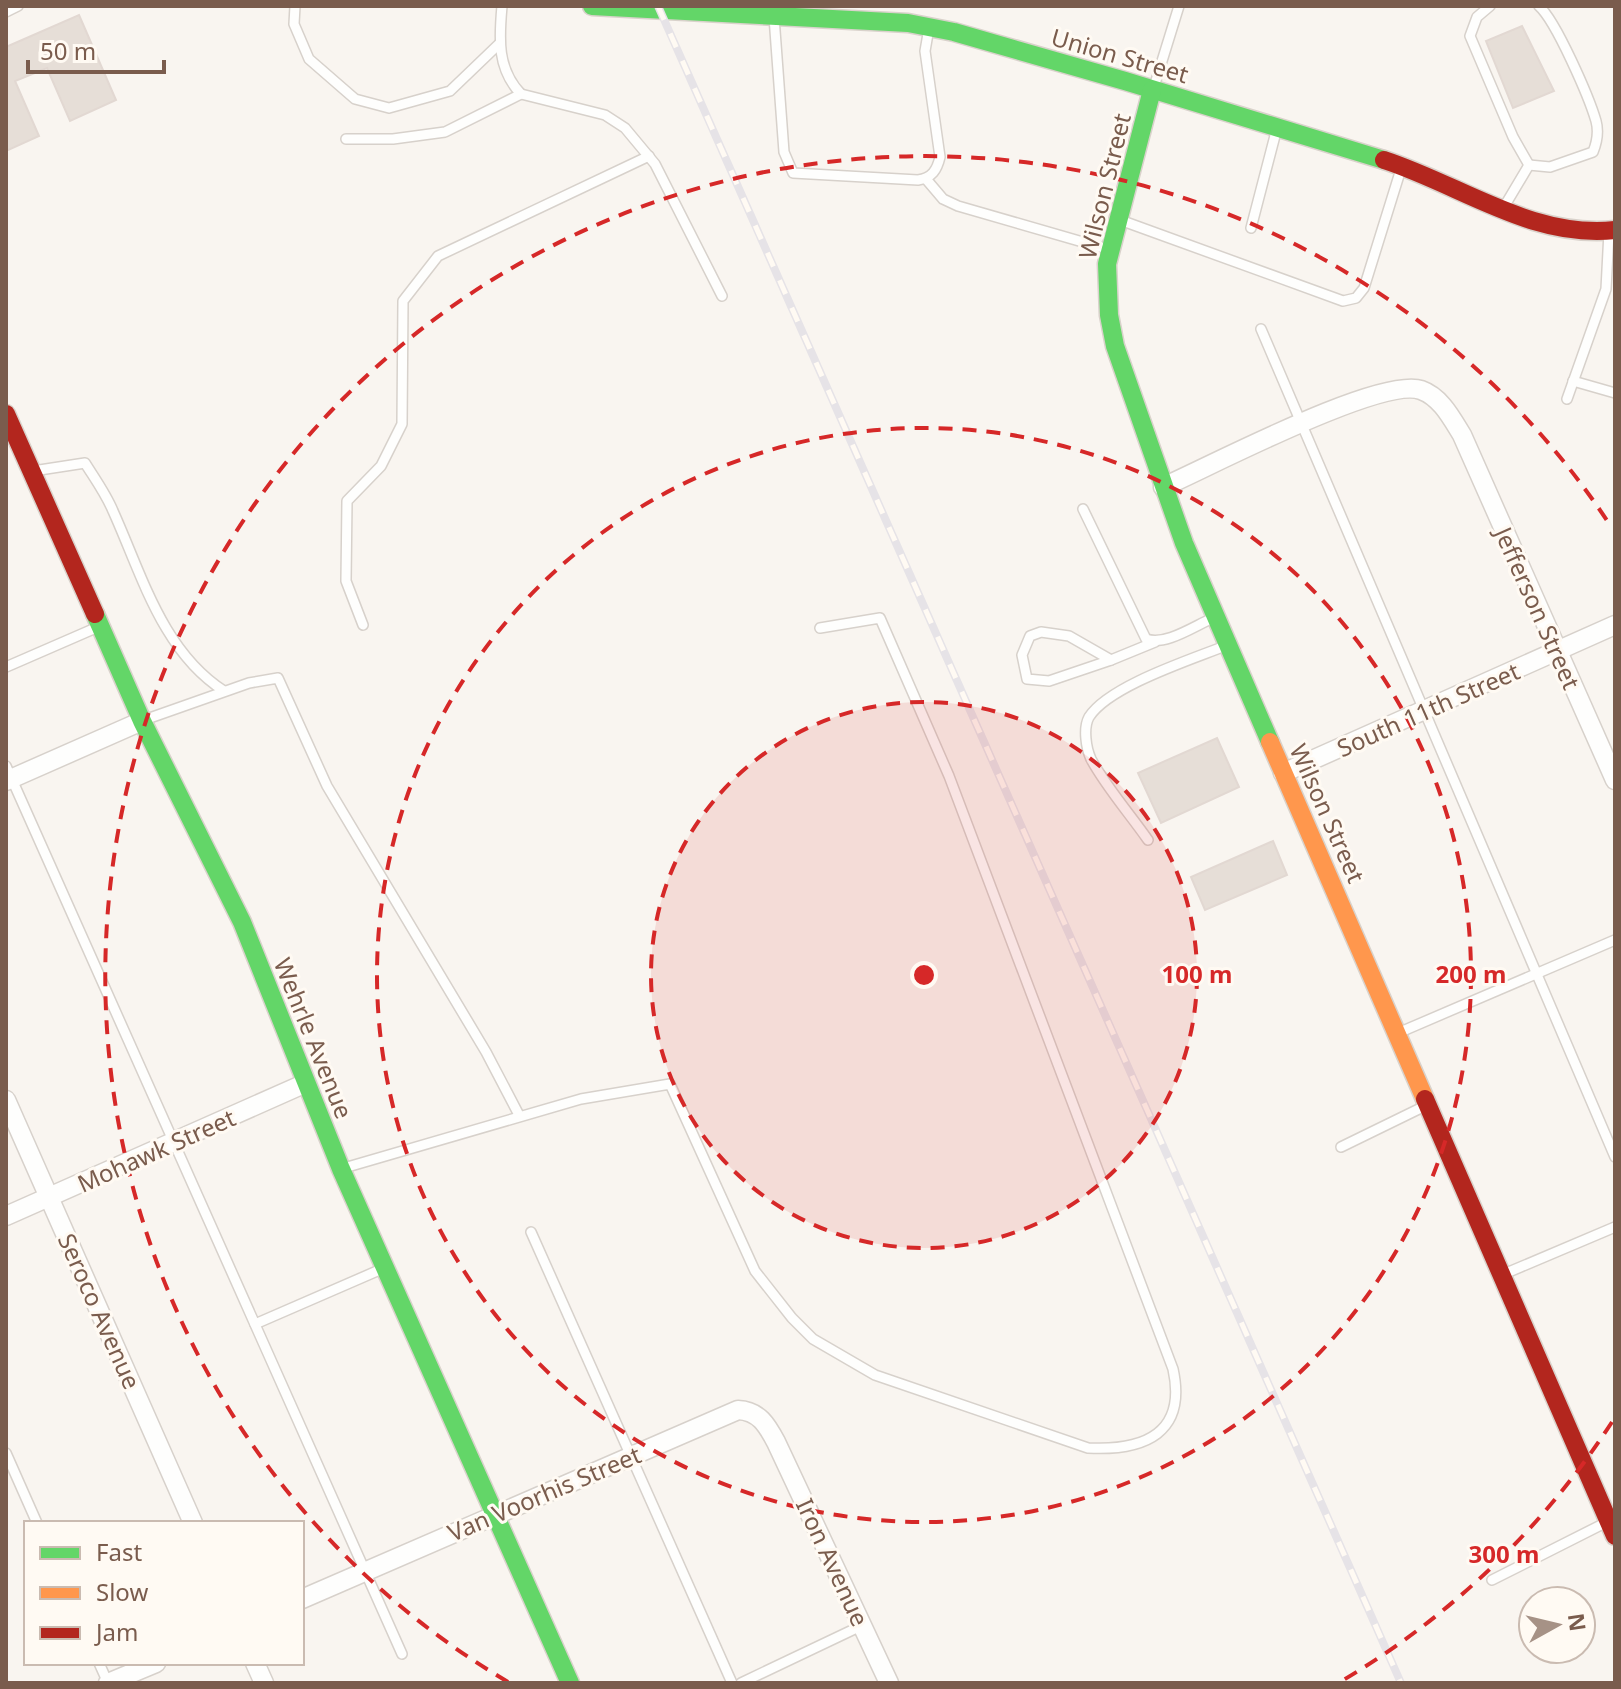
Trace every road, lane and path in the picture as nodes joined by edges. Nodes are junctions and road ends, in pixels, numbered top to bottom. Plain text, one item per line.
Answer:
1 (18, 6) edge
2 (295, 6) edge
3 (502, 6) edge
4 (592, 6) edge
5 (609, 6) edge
6 (1179, 6) edge
7 (1490, 6) edge
8 (1539, 6) edge
9 (668, 8) edge
10 (6, 12) edge
11 (830, 13) edge
12 (774, 17) junction
13 (930, 27) junction
14 (500, 43) junction
15 (1152, 90) junction
16 (521, 94) junction
17 (1277, 128) junction
18 (346, 139) dead end
19 (649, 156) junction
20 (1529, 165) junction
21 (1403, 166) junction
22 (926, 179) junction
23 (1504, 207) junction
24 (1118, 219) junction
25 (1251, 228) dead end
26 (1612, 231) edge
27 (1110, 250) junction
28 (722, 296) dead end
29 (1261, 329) dead end
30 (1573, 381) junction
31 (1615, 393) edge
32 (1567, 399) dead end
33 (6, 414) edge
34 (1302, 424) junction
35 (31, 471) junction
36 (1163, 487) junction
37 (1083, 509) dead end
38 (1216, 617) junction
39 (363, 625) dead end
40 (1615, 625) edge
41 (101, 626) junction
42 (820, 628) dead end
43 (1155, 642) junction
44 (1228, 645) junction
45 (1557, 651) junction
46 (1111, 660) junction
47 (6, 667) edge
48 (224, 691) junction
49 (1425, 712) junction
50 (142, 721) junction
51 (1283, 773) junction
52 (8, 775) edge
53 (1615, 780) edge
54 (1148, 840) dead end
55 (1615, 940) edge
56 (1537, 974) junction
57 (1398, 1033) junction
58 (306, 1083) junction
59 (6, 1100) edge
60 (1428, 1105) junction
61 (519, 1115) junction
62 (177, 1142) junction
63 (1341, 1147) dead end
64 (1615, 1157) edge
65 (341, 1169) junction
66 (49, 1196) junction
67 (6, 1216) edge
68 (1615, 1227) edge
69 (531, 1232) dead end
70 (387, 1267) junction
71 (1500, 1276) junction
72 (255, 1324) junction
73 (776, 1442) joint
74 (6, 1453) edge
75 (631, 1456) junction
76 (497, 1515) junction
77 (36, 1521) edge
78 (192, 1521) edge
79 (1613, 1525) edge
80 (365, 1569) junction
81 (1492, 1580) dead end
82 (304, 1598) edge
83 (863, 1625) junction
84 (402, 1654) dead end
85 (151, 1665) edge
86 (108, 1683) edge
87 (570, 1683) edge
88 (732, 1683) edge
89 (741, 1683) edge
90 (889, 1683) edge

1 - 10 lane
2 - 14 lane
3 - 14 lane
4 - 5 street, Union Street
5 - 9 street, Union Street
6 - 15 lane
7 - 20 lane
8 - 20 lane
9 - 12 street, Union Street
11 - 12 street, Union Street
11 - 13 street, Union Street
12 - 22 lane
13 - 15 street, Union Street
13 - 22 lane
14 - 16 lane
15 - 17 street, Union Street
15 - 24 street, Wilson Street
16 - 18 lane
16 - 19 lane
17 - 21 street, Union Street
17 - 25 lane
19 - 28 lane
19 - 39 lane
20 - 23 lane
21 - 23 street, Union Street
21 - 24 lane
22 - 27 lane
23 - 26 street, Union Street
24 - 27 street, Wilson Street
26 - 30 lane
27 - 36 street, Wilson Street
29 - 34 lane
30 - 31 lane
30 - 32 lane
33 - 35 street, Wehrle Avenue
34 - 36 street
34 - 45 street, Jefferson Street
34 - 49 lane
35 - 41 street, Wehrle Avenue
35 - 48 lane
36 - 38 street, Wilson Street
37 - 43 lane
38 - 43 lane
38 - 44 street, Wilson Street
40 - 45 street, South 11th Street
41 - 47 lane
41 - 50 street, Wehrle Avenue
42 - 61 lane
43 - 46 lane
44 - 51 street, Wilson Street
44 - 54 lane
45 - 49 street, South 11th Street
45 - 53 street, Jefferson Street
46 - 46 lane
48 - 50 lane
48 - 61 lane
49 - 51 street, South 11th Street
49 - 56 lane
50 - 52 street
50 - 58 street, Wehrle Avenue
51 - 57 street, Wilson Street
52 - 62 lane
55 - 56 lane
56 - 57 lane
56 - 64 lane
57 - 60 street, Wilson Street
58 - 62 street, Mohawk Street
58 - 65 street, Wehrle Avenue
59 - 66 street, Seroco Avenue
60 - 63 lane
60 - 71 street, Wilson Street
61 - 65 lane
62 - 66 street, Mohawk Street
62 - 72 lane
65 - 70 street, Wehrle Avenue
66 - 67 street, Mohawk Street
66 - 78 street, Seroco Avenue
68 - 71 lane
69 - 75 lane
70 - 72 lane
70 - 76 street, Wehrle Avenue
71 - 79 street, Wilson Street
72 - 80 lane
73 - 75 street, Van Voorhis Street
73 - 83 street, Iron Avenue
74 - 77 lane
75 - 76 street, Van Voorhis Street
75 - 88 lane
76 - 80 street, Van Voorhis Street
76 - 87 street, Wehrle Avenue
79 - 81 lane
80 - 82 street, Van Voorhis Street
80 - 84 lane
83 - 89 lane
83 - 90 street, Iron Avenue
85 - 86 street

